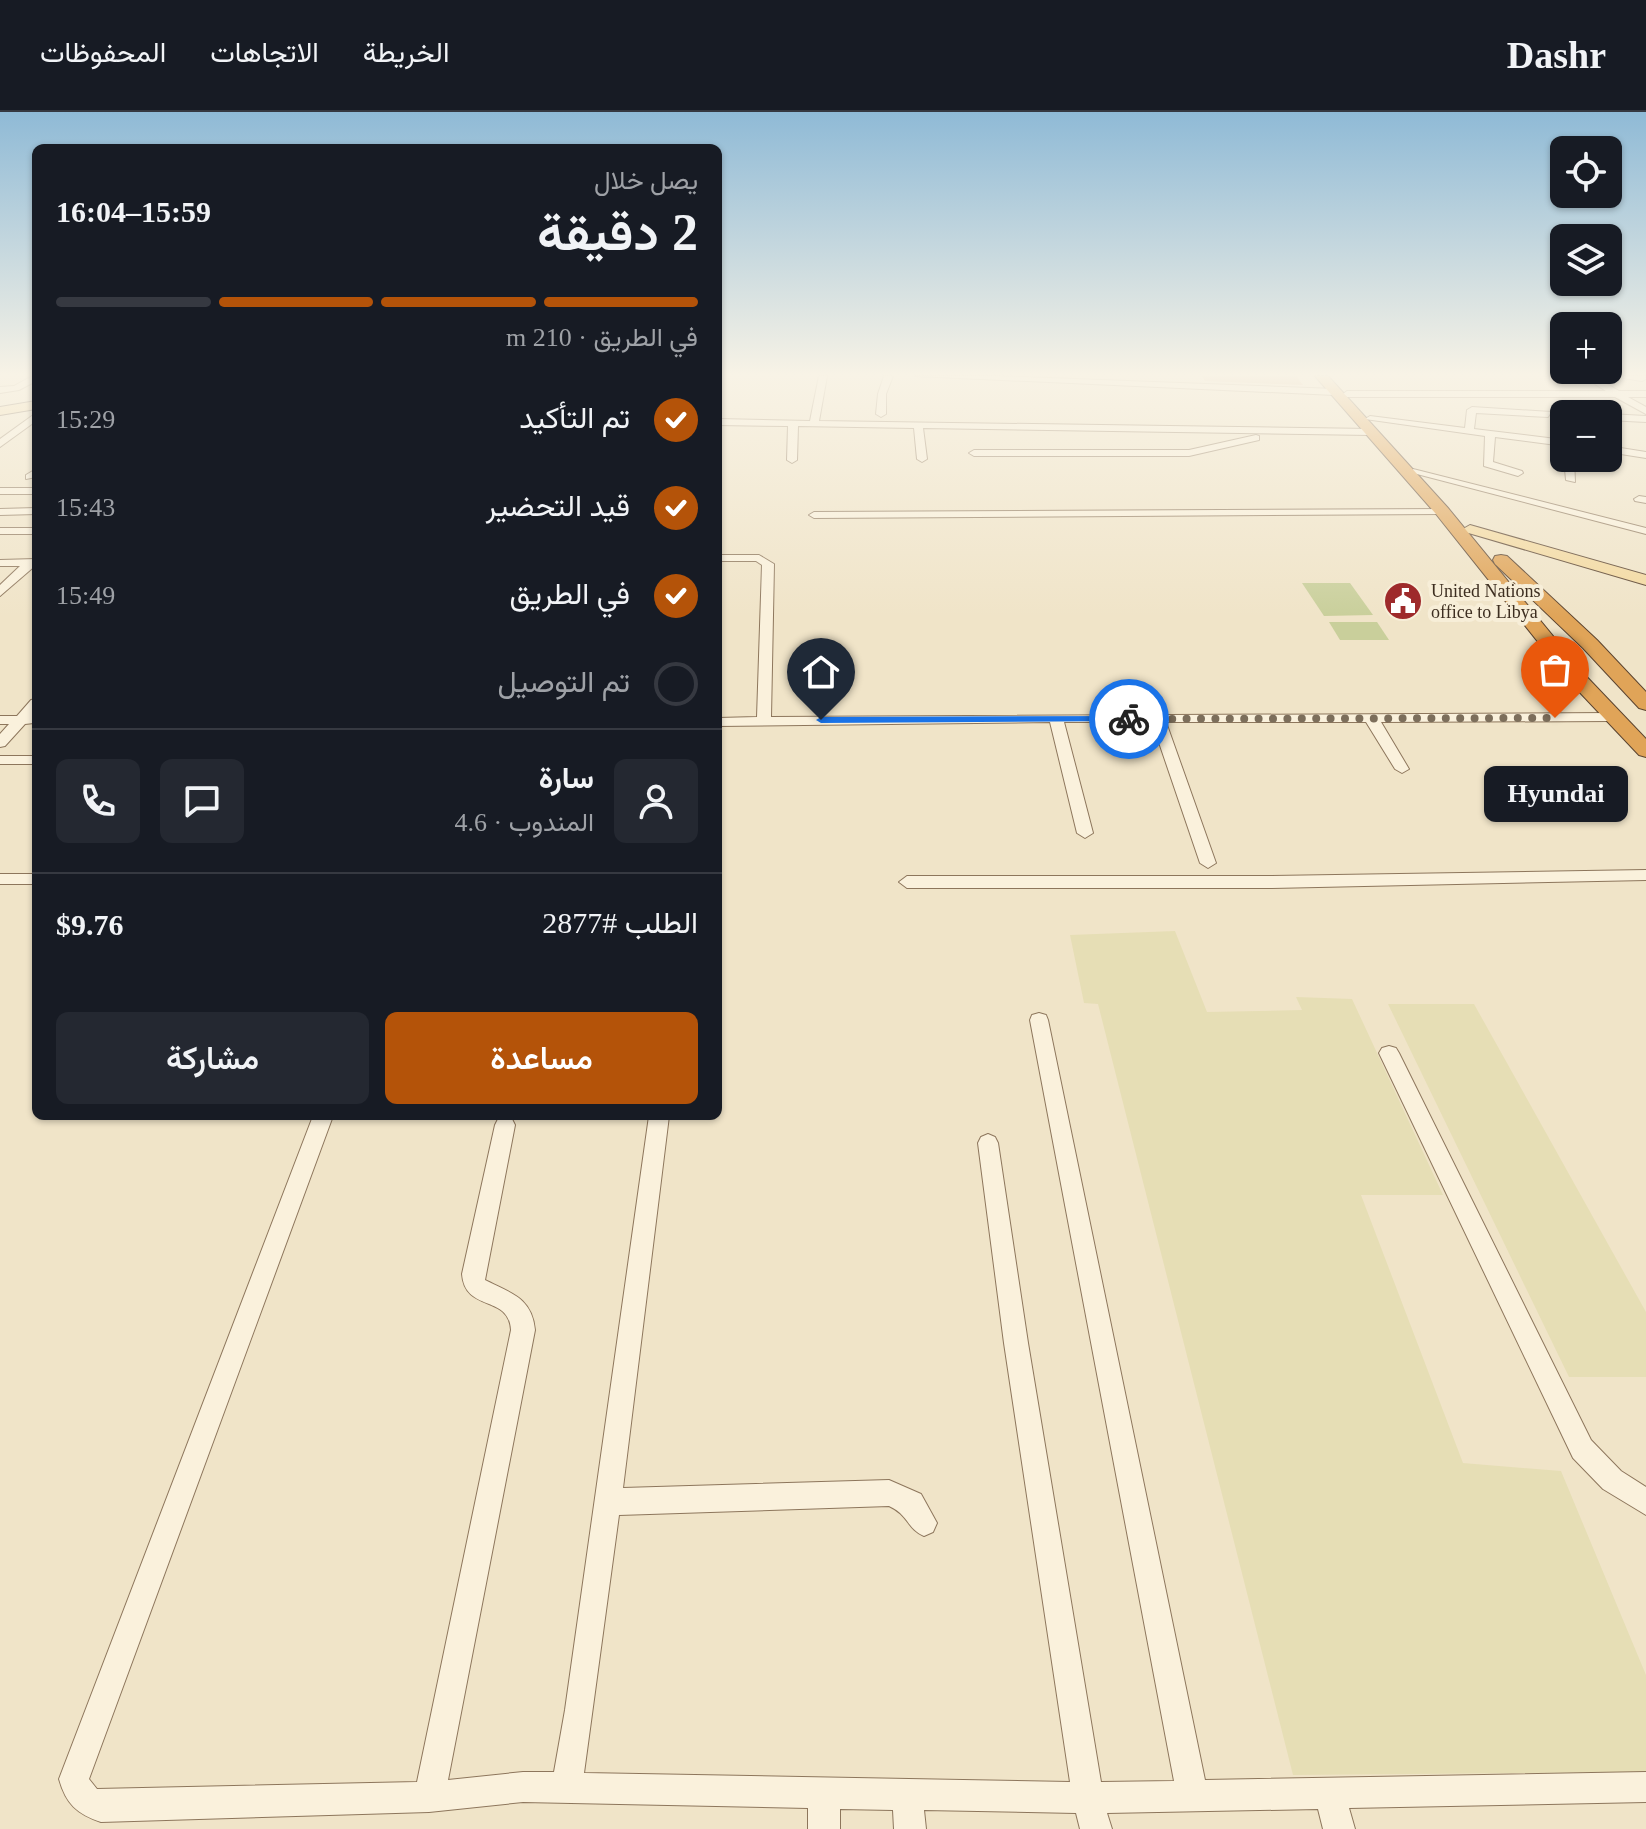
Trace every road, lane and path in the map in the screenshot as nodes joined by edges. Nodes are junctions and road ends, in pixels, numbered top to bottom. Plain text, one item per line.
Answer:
1 (792, 456) edge
2 (1395, 456) edge
3 (1401, 456) edge
4 (1489, 456) edge
5 (792, 460) dead end
6 (1417, 471) junction
7 (1570, 472) edge
8 (1518, 473) dead end
9 (1571, 480) dead end
10 (0, 491) edge
11 (32, 491) edge
12 (32, 511) edge
13 (1442, 511) junction
14 (0, 512) edge
15 (814, 515) dead end
16 (1470, 529) junction
17 (0, 531) edge
18 (32, 531) edge
19 (1646, 531) edge
20 (722, 558) edge
21 (32, 562) edge
22 (0, 563) edge
23 (32, 563) edge
24 (1498, 577) junction
25 (1646, 580) edge
26 (0, 592) edge
27 (1547, 605) junction
28 (1646, 704) edge
29 (1646, 716) edge
30 (1612, 717) junction
31 (1056, 718) junction
32 (1158, 719) junction
33 (1372, 719) junction
34 (0, 720) edge
35 (29, 720) edge
36 (764, 721) junction
37 (722, 722) edge
38 (1646, 742) edge
39 (0, 743) edge
40 (1646, 751) edge
41 (0, 760) edge
42 (32, 760) edge
43 (1402, 769) dead end
44 (1085, 833) dead end
45 (1208, 863) dead end
46 (1646, 875) edge
47 (32, 879) edge
48 (2, 881) edge
49 (907, 882) dead end
50 (1039, 1020) dead end
51 (1389, 1053) dead end
52 (321, 1120) edge
53 (658, 1120) edge
54 (505, 1125) dead end
55 (988, 1143) dead end
56 (607, 1502) junction
57 (1646, 1502) edge
58 (924, 1523) dead end
59 (1646, 1787) edge
60 (566, 1789) junction
61 (824, 1794) junction
62 (1329, 1794) junction
63 (908, 1795) junction
64 (429, 1797) junction
65 (1193, 1797) junction
66 (1088, 1798) junction
67 (824, 1829) edge
68 (910, 1829) edge
69 (1096, 1829) edge
70 (1339, 1829) edge

1 - 5 street
2 - 13 highway
3 - 6 highway
4 - 8 street
6 - 16 highway
6 - 19 street
7 - 9 street
10 - 11 street
12 - 14 street
13 - 15 street
13 - 24 highway
16 - 25 main road
16 - 27 highway
17 - 18 street
20 - 36 street
21 - 22 street
23 - 26 street
24 - 27 highway
24 - 30 highway
27 - 28 highway
29 - 38 highway
30 - 33 street
30 - 40 highway
31 - 32 street
31 - 36 street
31 - 44 street
32 - 33 street
32 - 45 street
33 - 43 street
34 - 35 street
35 - 39 street
36 - 37 street
41 - 42 street
46 - 49 street
47 - 48 street
50 - 65 street
51 - 57 street
52 - 64 street
53 - 56 street
54 - 64 street
55 - 66 street
56 - 58 street
56 - 60 street
59 - 62 street
60 - 61 street
60 - 64 street
61 - 63 street
61 - 67 street
62 - 65 street
62 - 70 street
63 - 66 street
63 - 68 street
65 - 66 street
66 - 69 street

